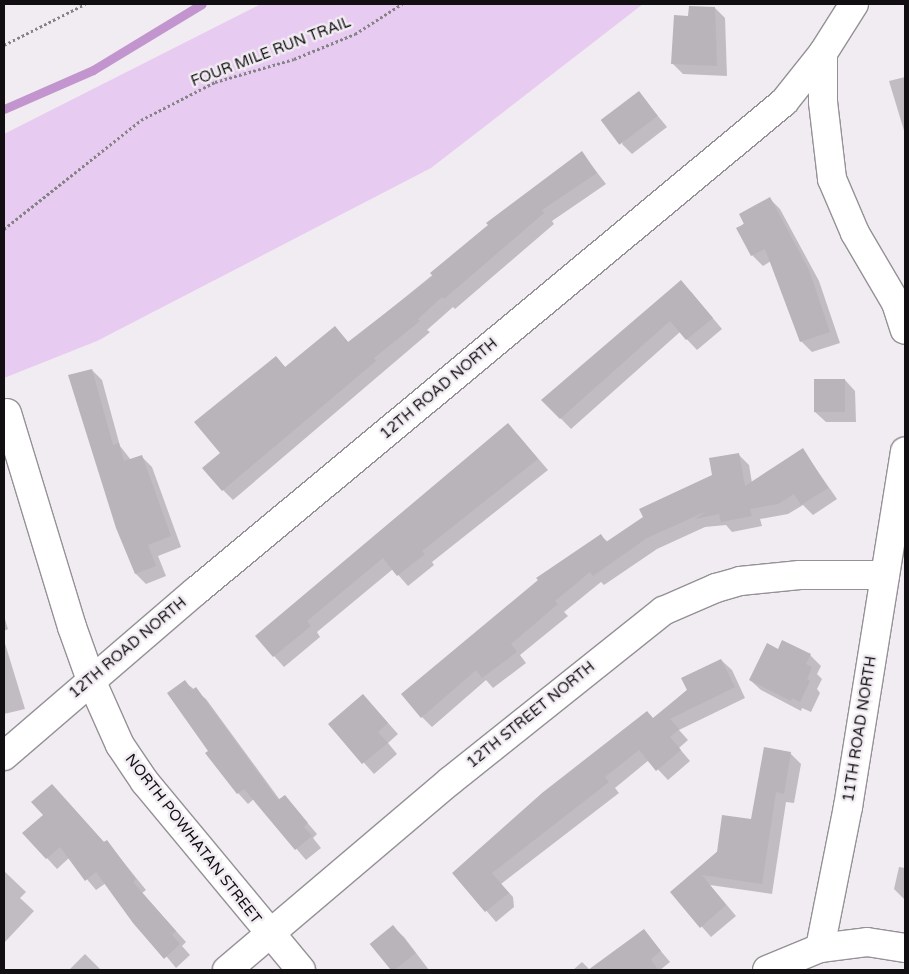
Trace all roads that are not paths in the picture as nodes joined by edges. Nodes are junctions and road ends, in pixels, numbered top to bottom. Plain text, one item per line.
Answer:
1 (854, 4) edge
2 (823, 53) junction
3 (905, 330) edge
4 (7, 413) dead end
5 (905, 452) edge
6 (885, 575) junction
7 (91, 680) junction
8 (4, 756) edge
9 (269, 934) junction
10 (820, 948) junction
11 (905, 948) edge
12 (227, 970) edge
13 (301, 970) edge
14 (767, 970) edge

1 - 2 street, 12TH ROAD NORTH
2 - 3 street
2 - 7 street, 12TH ROAD NORTH
4 - 7 street, NORTH POWHATAN STREET
5 - 6 street, 11TH ROAD NORTH
6 - 9 street, 12TH STREET NORTH
6 - 10 street, 11TH ROAD NORTH
7 - 8 street, 12TH ROAD NORTH
7 - 9 street, NORTH POWHATAN STREET
9 - 12 street, 12TH STREET NORTH
9 - 13 street, NORTH POWHATAN STREET
10 - 11 street
10 - 14 street

